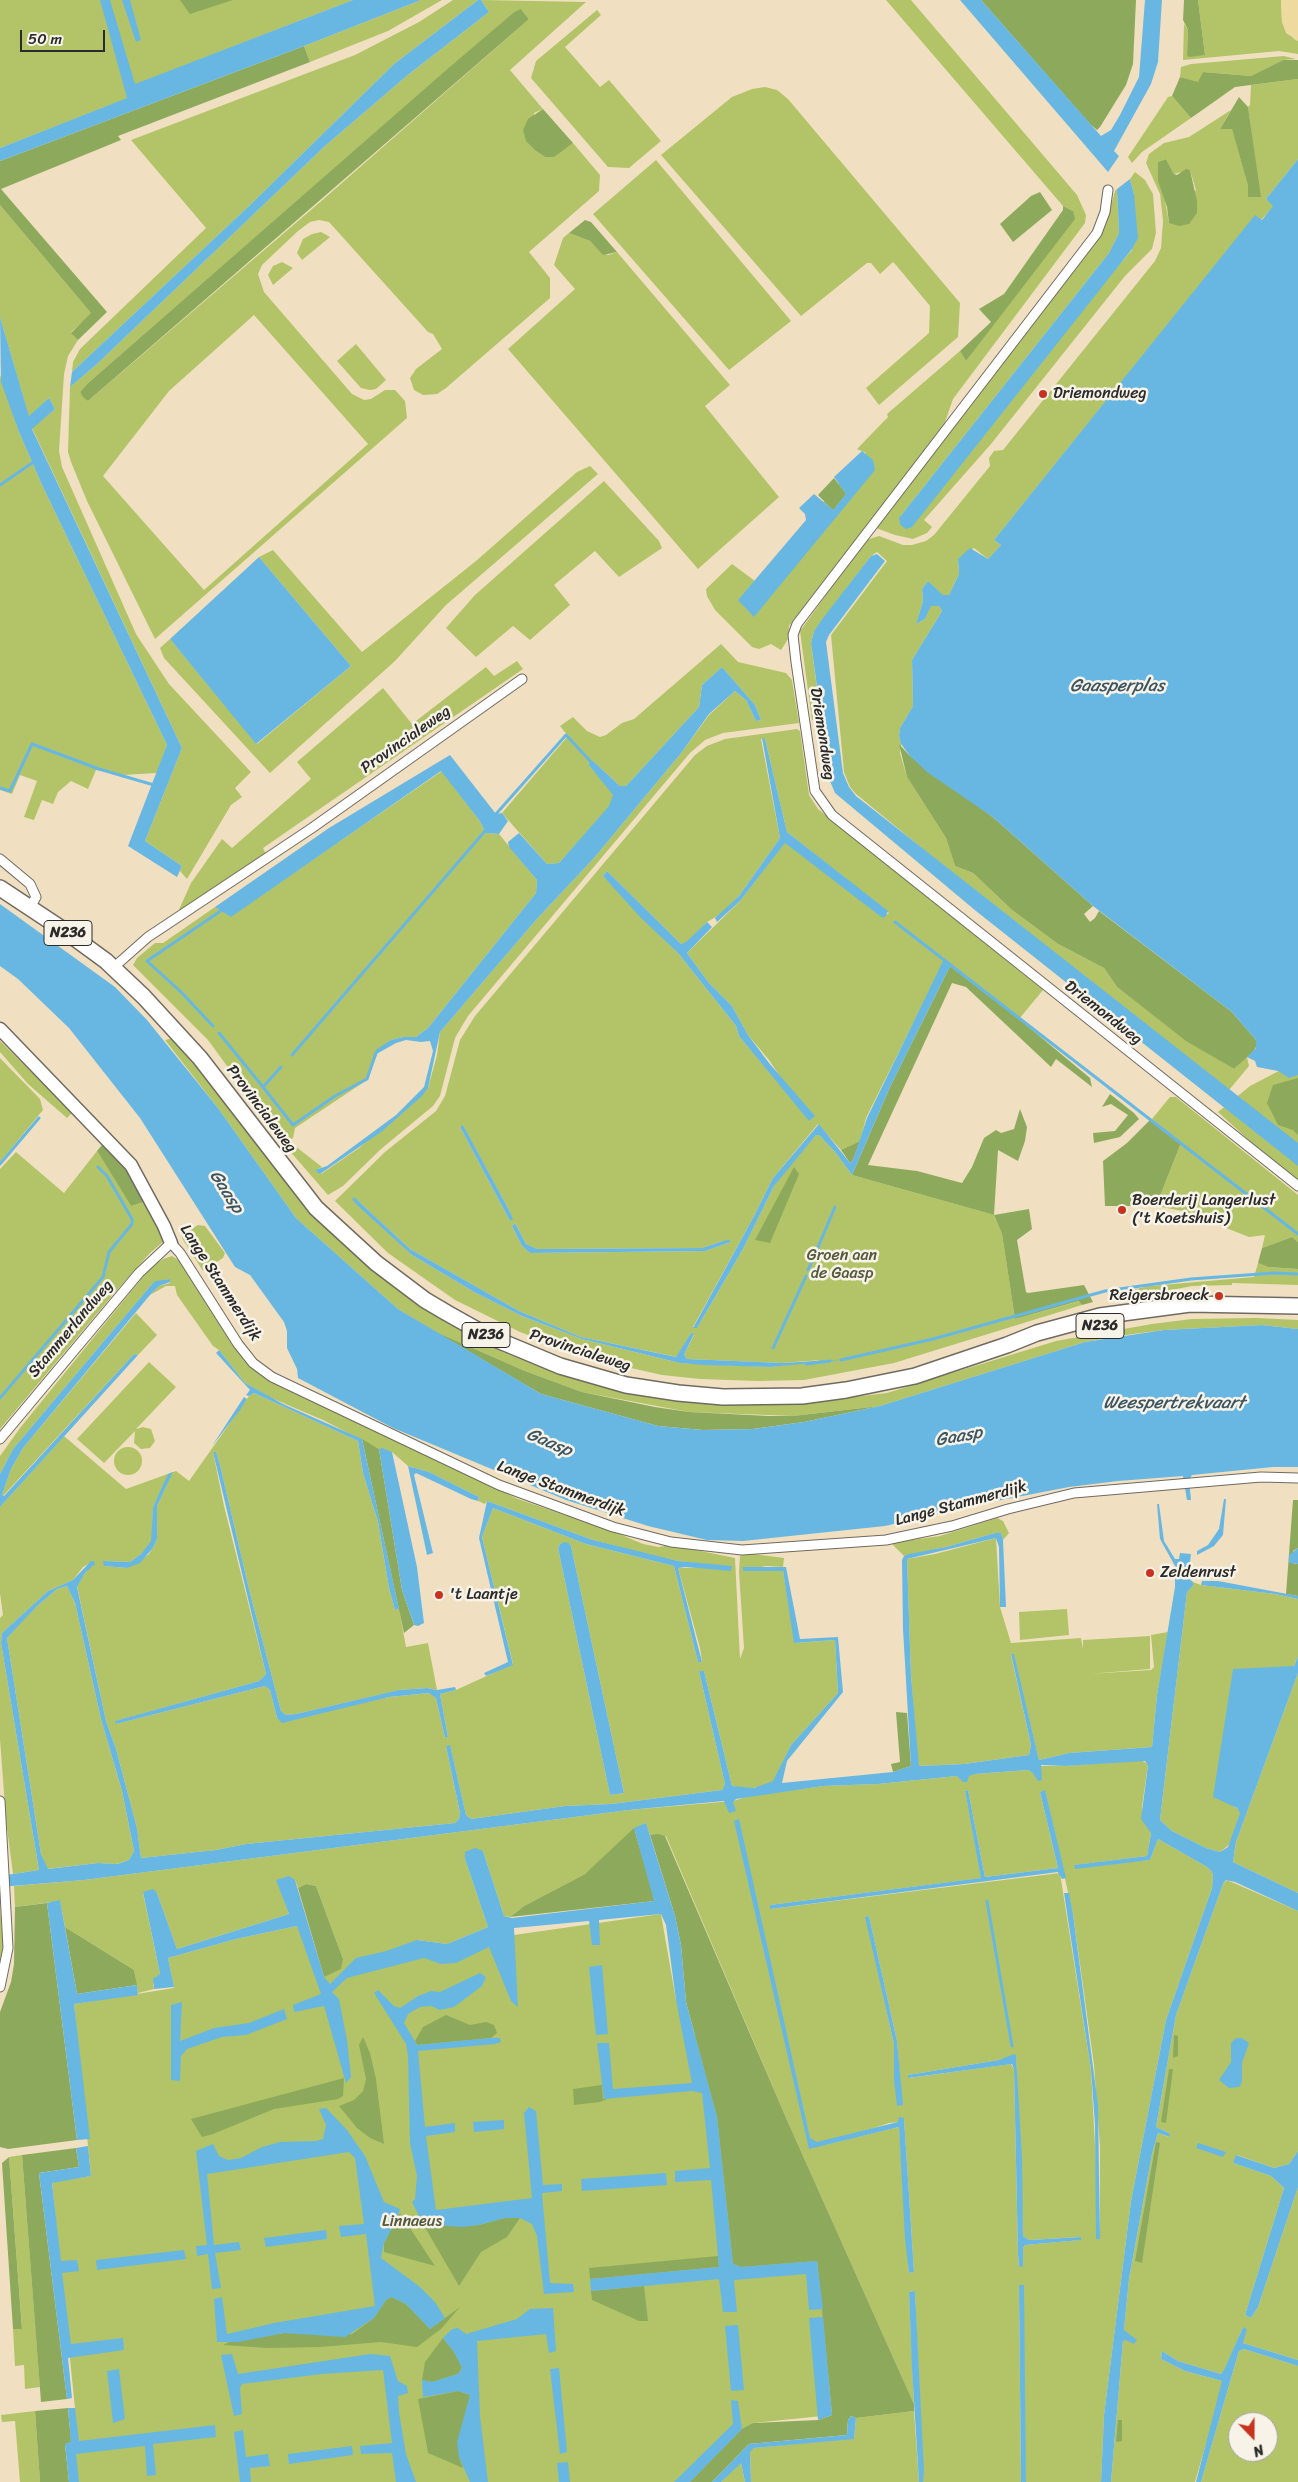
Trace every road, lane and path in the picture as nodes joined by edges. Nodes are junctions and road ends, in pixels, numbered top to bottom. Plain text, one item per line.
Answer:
1 (1108, 190) dead end
2 (522, 679) dead end
3 (0, 859) edge
4 (0, 888) edge
5 (30, 906) junction
6 (113, 968) junction
7 (0, 1029) edge
8 (1298, 1186) edge
9 (170, 1243) junction
10 (1298, 1306) edge
11 (1298, 1316) edge
12 (1007, 1345) junction
13 (0, 1439) edge
14 (1298, 1478) edge
15 (0, 1802) edge
16 (0, 1987) edge

1 - 8 street, Driemondweg
2 - 6 street, Provincialeweg
3 - 5 street
4 - 5 main road, Provincialeweg / N236
5 - 6 main road, Provincialeweg / N236
6 - 12 main road, Provincialeweg / N236
7 - 9 street, Lange Stammerdijk
9 - 13 street, Stammerlandweg
9 - 14 street, Lange Stammerdijk
10 - 12 main road, Provincialeweg / N236
11 - 12 main road, Provincialeweg / N236
15 - 16 street

